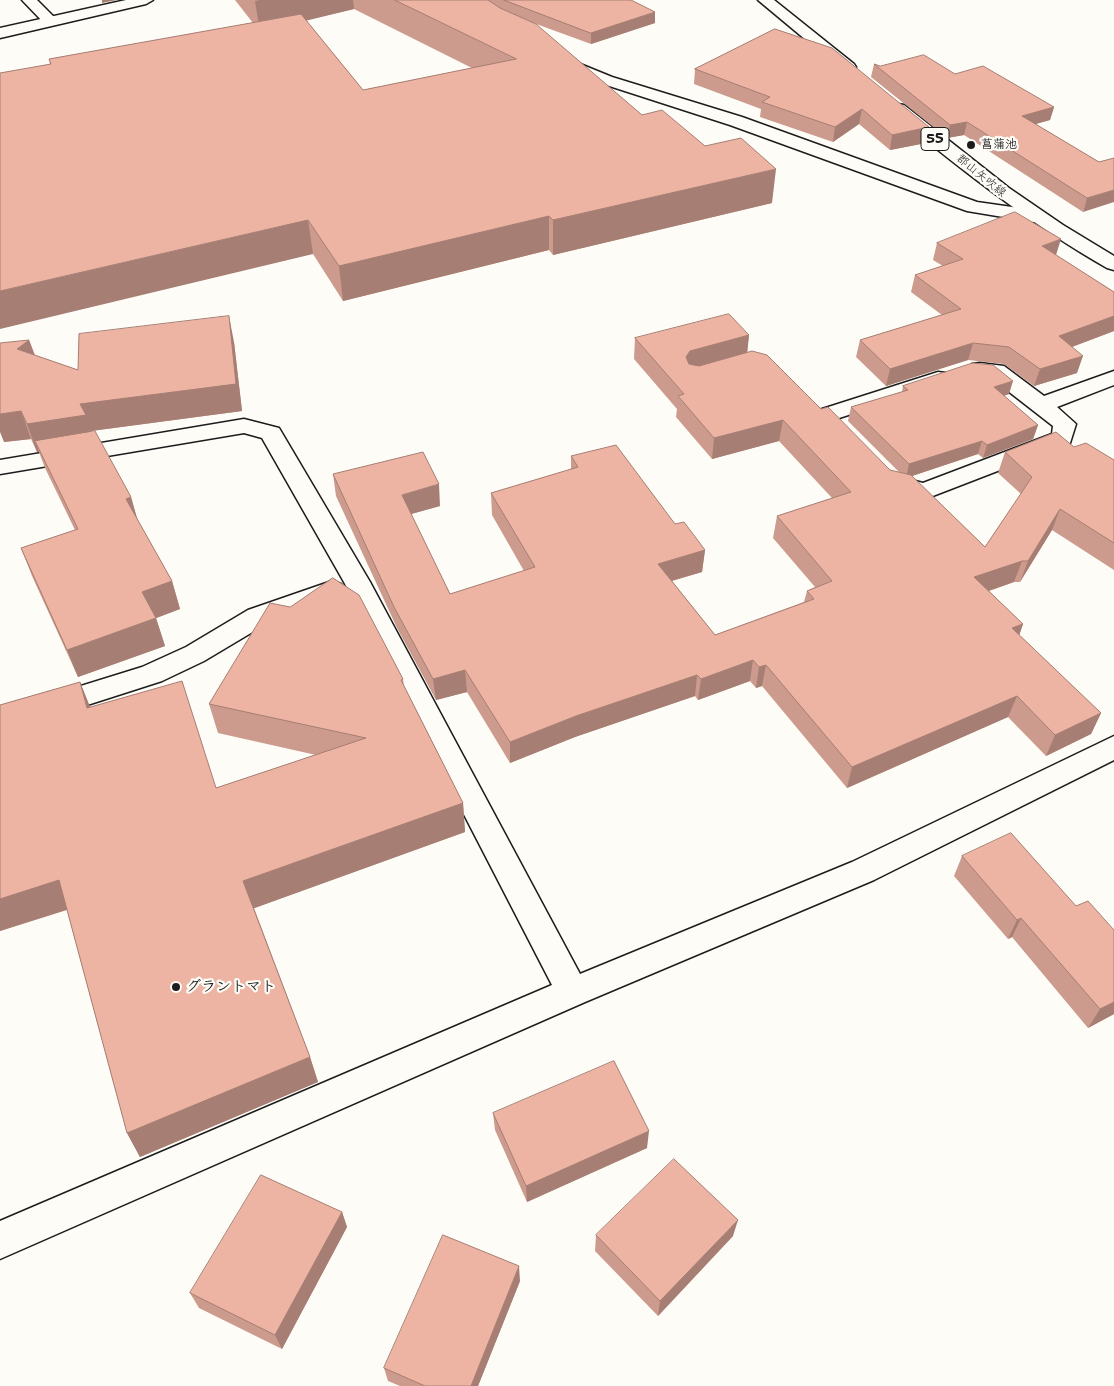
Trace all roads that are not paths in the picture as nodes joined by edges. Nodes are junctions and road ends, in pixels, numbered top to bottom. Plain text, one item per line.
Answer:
1 (29, 0) edge
2 (146, 0) edge
3 (765, 0) edge
4 (50, 22) junction
5 (0, 33) edge
6 (550, 55) edge
7 (860, 77) edge
8 (882, 96) edge
9 (1033, 216) junction
10 (1114, 264) edge
11 (1114, 377) edge
12 (1041, 405) junction
13 (827, 416) edge
14 (0, 467) edge
15 (881, 471) edge
16 (357, 582) junction
17 (0, 722) edge
18 (1114, 747) edge
19 (573, 992) junction
20 (0, 1240) edge

1 - 4 street
2 - 4 street
3 - 7 street
4 - 5 street
6 - 9 street
8 - 9 street, 郡山矢吹線 / 55
9 - 10 street, 郡山矢吹線 / 55
11 - 12 street
12 - 13 street
12 - 15 street
14 - 16 street
16 - 17 street
16 - 19 street
18 - 19 street
19 - 20 street

